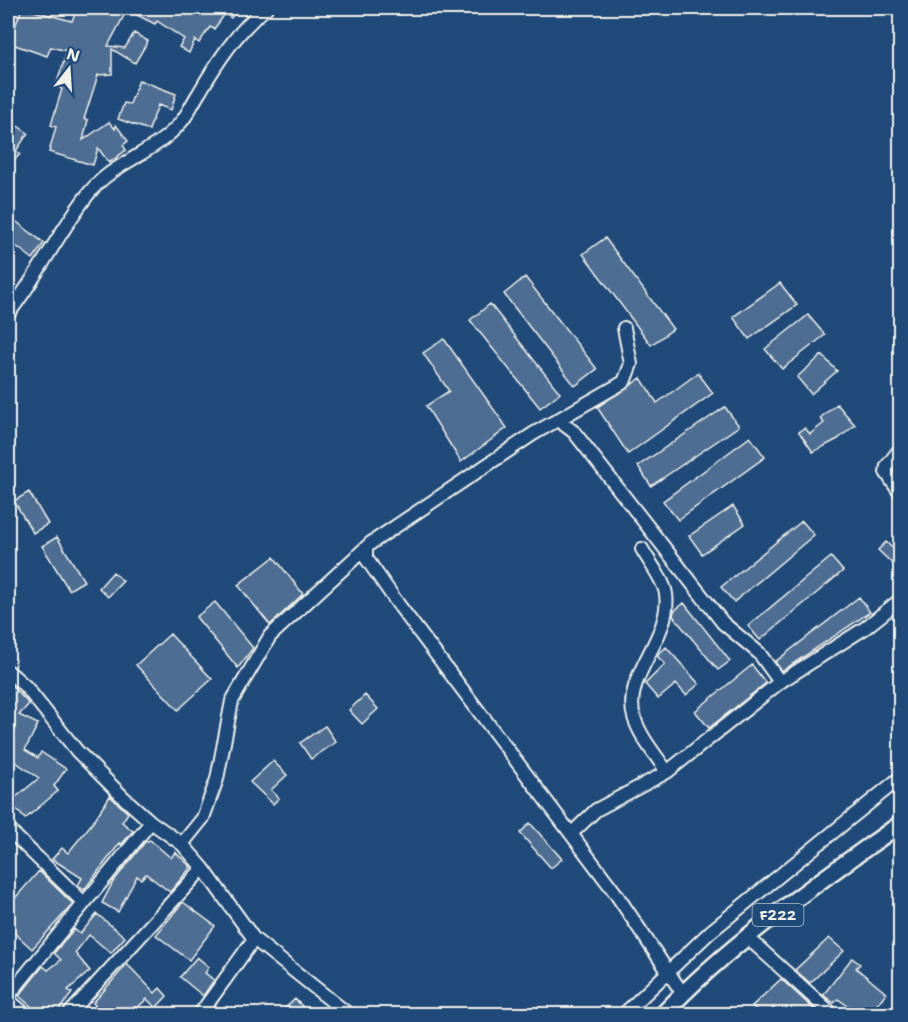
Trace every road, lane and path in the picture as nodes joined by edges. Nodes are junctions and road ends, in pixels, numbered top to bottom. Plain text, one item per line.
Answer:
1 (266, 8) edge
2 (8, 314) edge
3 (624, 328) dead end
4 (571, 412) junction
5 (558, 420) junction
6 (574, 432) junction
7 (900, 449) edge
8 (900, 493) edge
9 (366, 549) junction
10 (642, 549) dead end
11 (900, 600) edge
12 (8, 670) edge
13 (780, 682) junction
14 (667, 772) junction
15 (900, 778) edge
16 (151, 822) junction
17 (900, 824) edge
18 (8, 829) edge
19 (571, 834) junction
20 (182, 844) junction
21 (203, 868) junction
22 (84, 903) junction
23 (748, 938) junction
24 (254, 939) junction
25 (668, 972) junction
26 (682, 994) junction
27 (8, 998) edge
28 (25, 1014) edge
29 (69, 1014) edge
30 (200, 1014) edge
31 (348, 1014) edge
32 (624, 1014) edge
33 (663, 1014) edge
34 (833, 1014) edge

1 - 2 street
3 - 4 street
4 - 5 street
4 - 6 street
5 - 6 street
5 - 9 street
6 - 13 street
7 - 8 street
9 - 19 street
9 - 20 street
10 - 14 street
11 - 13 street
12 - 16 street
13 - 14 street
14 - 19 street
15 - 25 street
16 - 20 street
16 - 22 street
17 - 23 main road, F222
18 - 22 street
19 - 25 street
20 - 21 street
21 - 24 street
21 - 29 street
22 - 27 street
23 - 26 main road, F222
23 - 34 street
24 - 30 street
24 - 31 street
25 - 26 street
25 - 32 street
26 - 33 main road, F222
27 - 28 street

